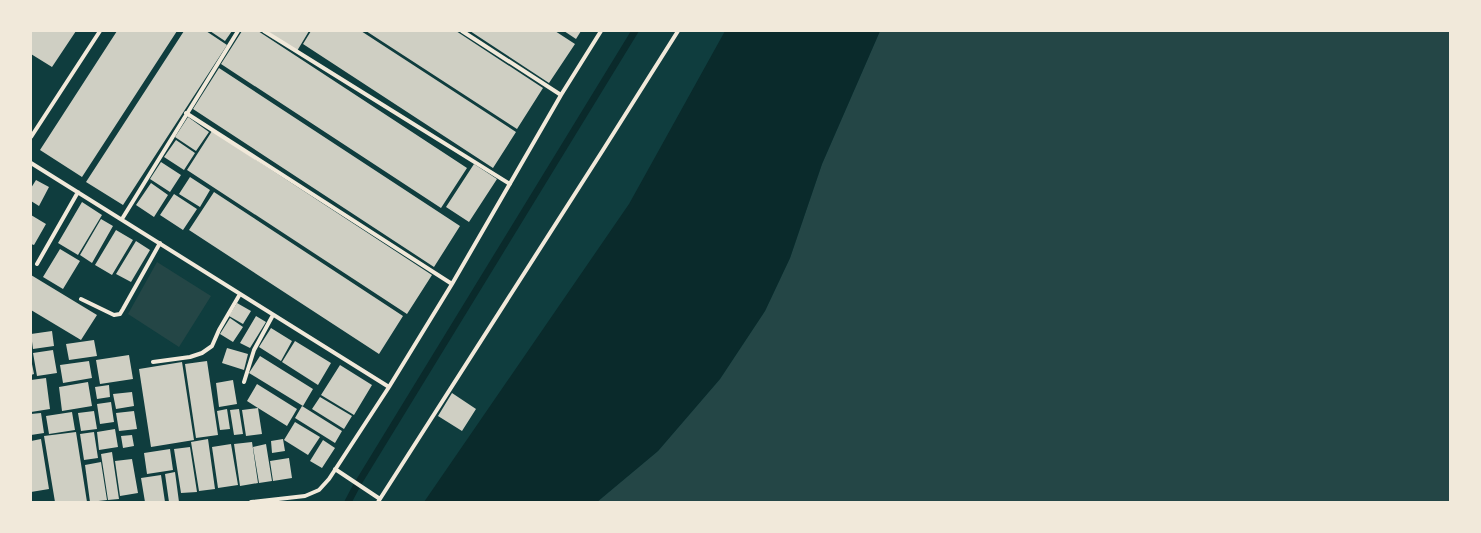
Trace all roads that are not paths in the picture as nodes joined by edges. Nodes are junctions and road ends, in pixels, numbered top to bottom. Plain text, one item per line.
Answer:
1 (100, 31) edge
2 (238, 31) edge
3 (264, 31) edge
4 (462, 31) edge
5 (601, 31) edge
6 (678, 31) edge
7 (561, 95) junction
8 (186, 113) junction
9 (31, 137) edge
10 (31, 163) edge
11 (510, 184) junction
12 (78, 192) junction
13 (122, 219) junction
14 (160, 244) junction
15 (37, 264) dead end
16 (452, 284) junction
17 (240, 294) junction
18 (81, 300) dead end
19 (273, 315) junction
20 (153, 362) dead end
21 (244, 382) dead end
22 (389, 387) junction
23 (335, 469) junction
24 (379, 501) edge
25 (251, 502) edge

1 - 9 street
2 - 8 street
3 - 11 street
4 - 7 street
5 - 7 street
6 - 24 street
7 - 11 street
8 - 13 street
8 - 16 street
10 - 12 street
11 - 16 street
12 - 13 street
12 - 15 street
13 - 14 street
14 - 17 street
14 - 18 street
16 - 22 street
17 - 19 street
17 - 20 street
19 - 21 street
19 - 22 street
22 - 23 street
23 - 24 street
23 - 25 street

